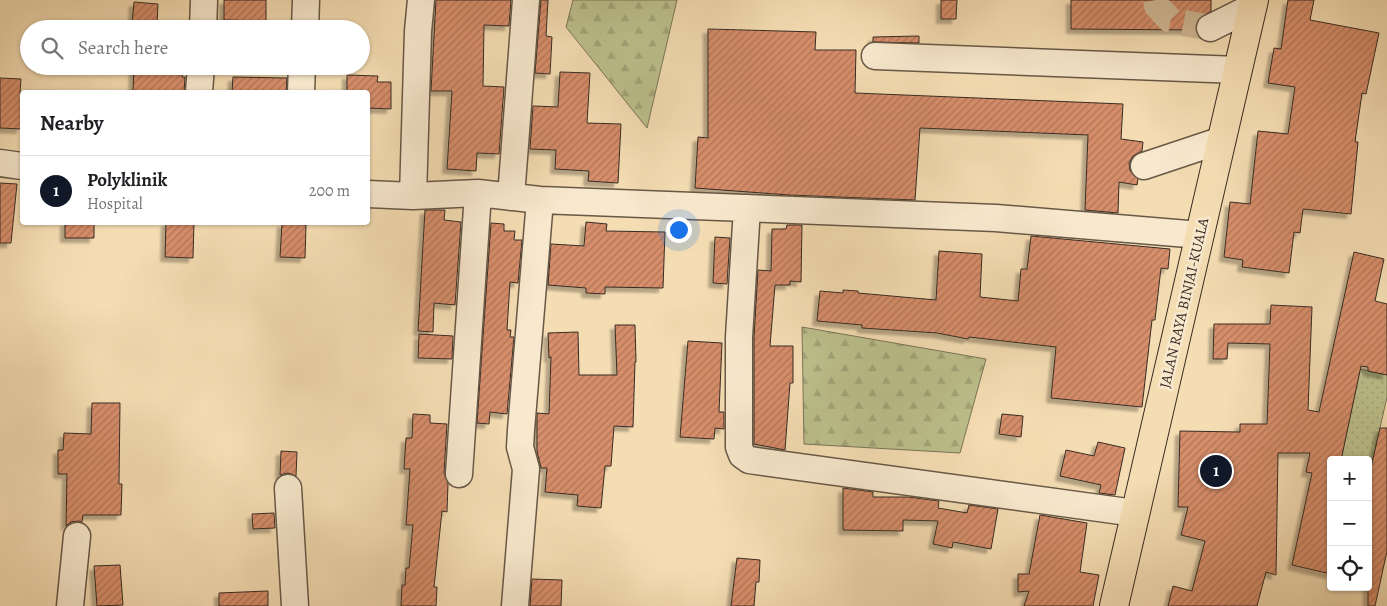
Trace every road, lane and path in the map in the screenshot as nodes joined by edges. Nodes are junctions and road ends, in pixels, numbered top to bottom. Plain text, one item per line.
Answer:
1 (204, 0) edge
2 (306, 0) edge
3 (421, 0) edge
4 (526, 0) edge
5 (1253, 4) edge
6 (203, 20) edge
7 (305, 20) edge
8 (1210, 28) tunnel mouth
9 (875, 56) dead end
10 (1238, 70) junction
11 (200, 75) edge
12 (302, 75) edge
13 (199, 90) edge
14 (301, 90) edge
15 (1222, 140) junction
16 (0, 164) edge
17 (20, 166) edge
18 (1144, 166) dead end
19 (478, 193) junction
20 (370, 194) edge
21 (413, 196) junction
22 (511, 197) junction
23 (540, 200) junction
24 (747, 208) junction
25 (1200, 235) junction
26 (459, 474) dead end
27 (288, 488) dead end
28 (1135, 513) junction
29 (77, 536) dead end
30 (70, 606) edge
31 (295, 606) edge
32 (515, 606) edge
33 (1114, 606) edge

1 - 6 street
2 - 7 street
3 - 21 street
4 - 22 street
5 - 8 street
5 - 10 main road, JALAN RAYA BINJAI-KUALA
9 - 10 street
10 - 15 main road, JALAN RAYA BINJAI-KUALA
11 - 13 street
12 - 14 street
15 - 18 street
15 - 25 main road, JALAN RAYA BINJAI-KUALA
16 - 17 street
19 - 21 street
19 - 22 street
19 - 26 street
20 - 21 street
22 - 23 street
23 - 24 street
23 - 32 street
24 - 25 street
24 - 28 street
25 - 28 main road, JALAN RAYA BINJAI-KUALA
27 - 31 street
28 - 33 main road, JALAN RAYA BINJAI-KUALA
29 - 30 street

